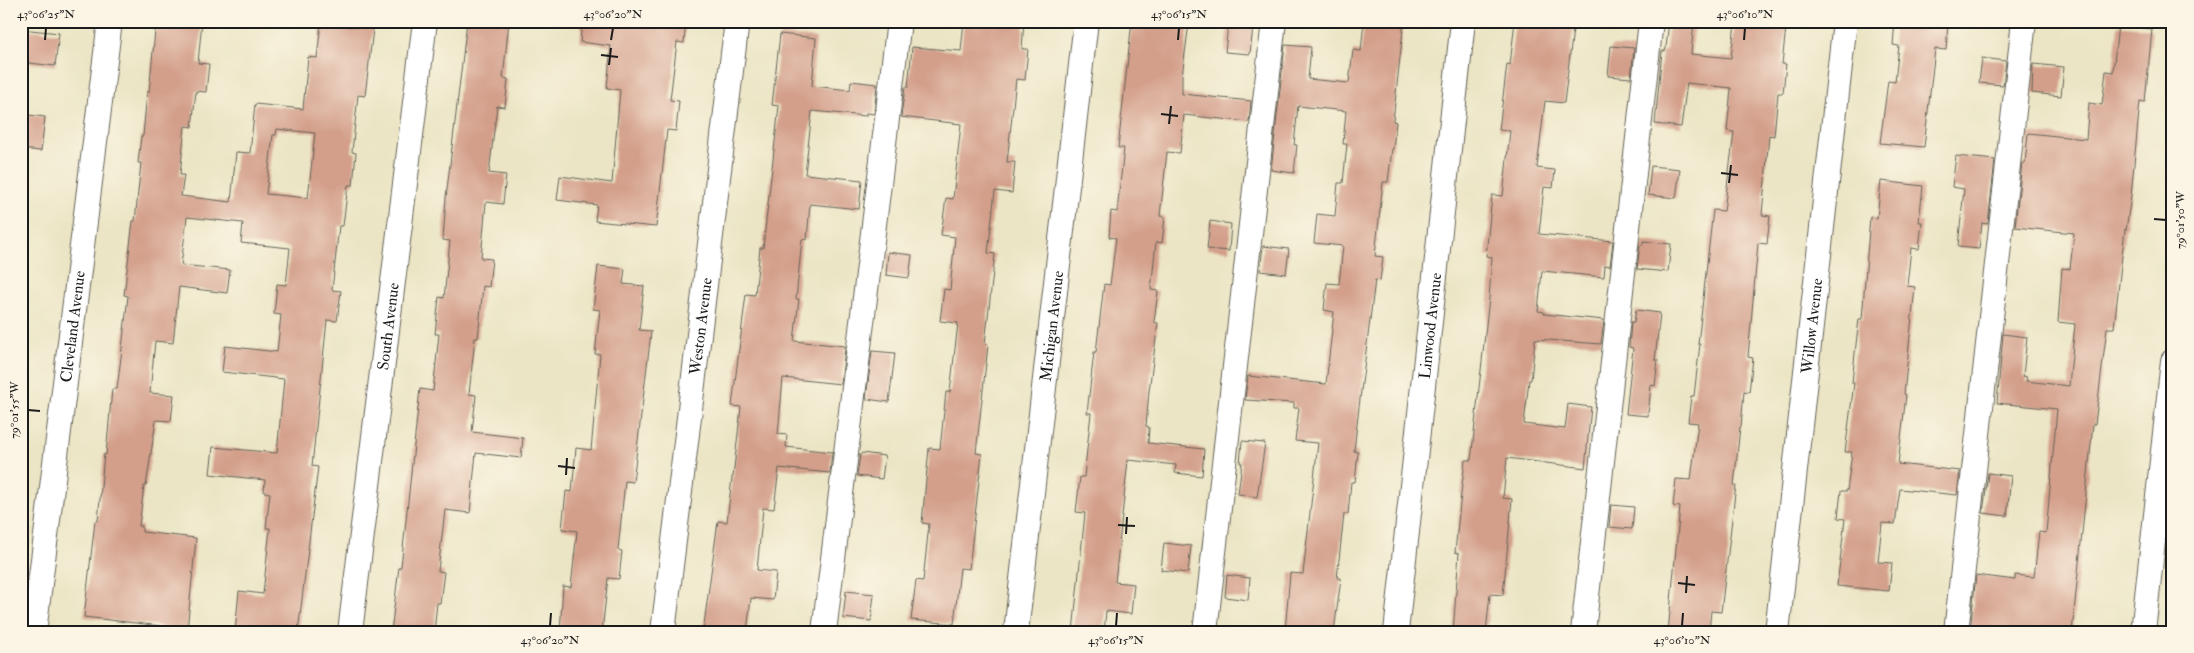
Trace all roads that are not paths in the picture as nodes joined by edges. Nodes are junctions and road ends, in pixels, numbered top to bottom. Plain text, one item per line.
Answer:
1 (110, 21) edge
2 (425, 21) edge
3 (737, 21) edge
4 (900, 21) edge
5 (1086, 21) edge
6 (1274, 21) edge
7 (1463, 21) edge
8 (1651, 21) edge
9 (1845, 21) edge
10 (2024, 21) edge
11 (2173, 361) edge
12 (34, 632) edge
13 (350, 632) edge
14 (663, 632) edge
15 (824, 632) edge
16 (1016, 632) edge
17 (1204, 632) edge
18 (1396, 632) edge
19 (1583, 632) edge
20 (1777, 632) edge
21 (1956, 632) edge
22 (2143, 632) edge

1 - 12 street, Cleveland Avenue
2 - 13 street, South Avenue
3 - 14 street, Weston Avenue
4 - 15 street
5 - 16 street, Michigan Avenue
6 - 17 street
7 - 18 street, Linwood Avenue
8 - 19 street
9 - 20 street, Willow Avenue
10 - 21 street
11 - 22 street

